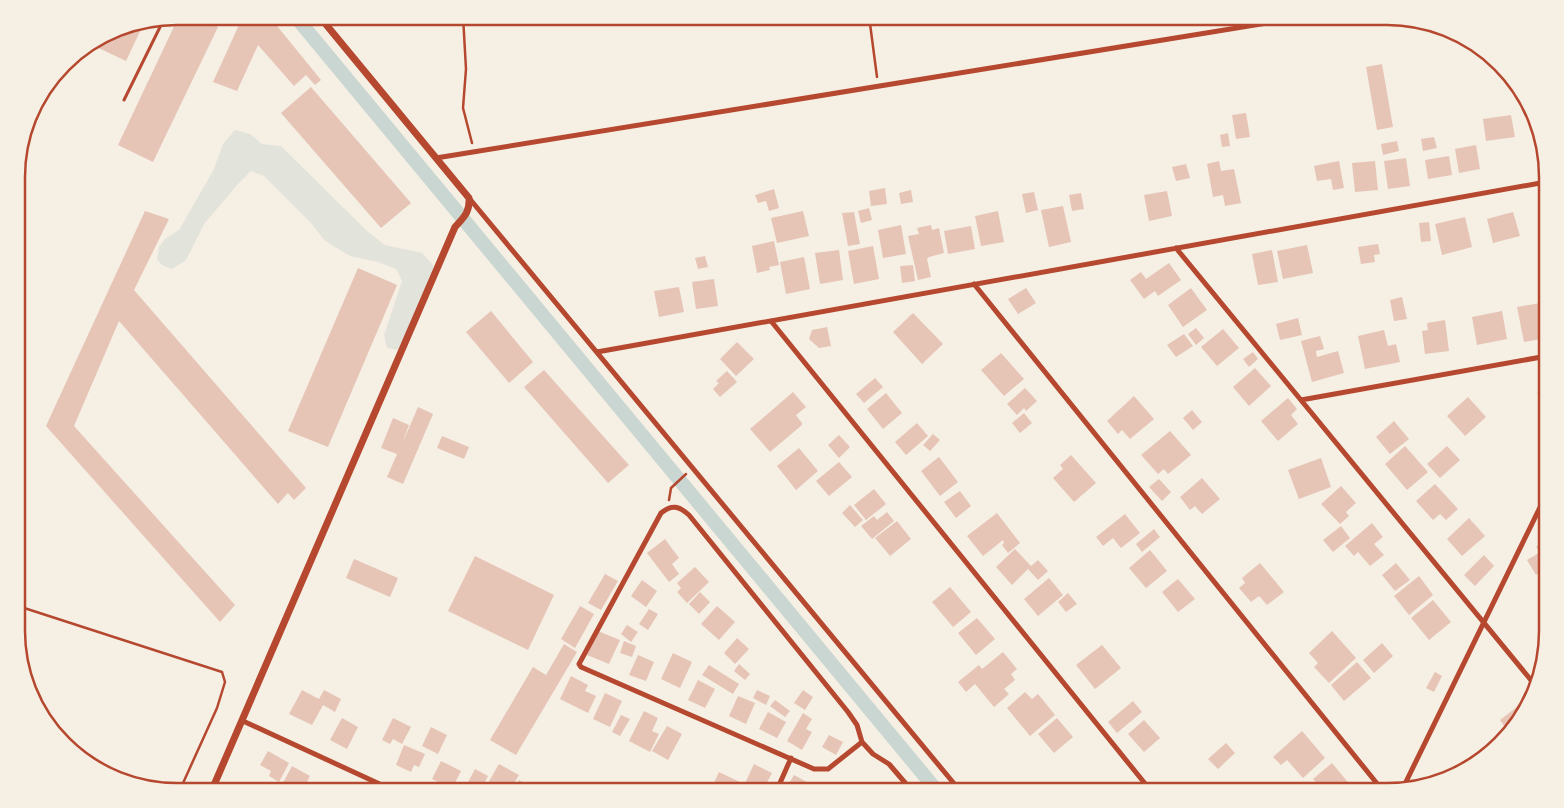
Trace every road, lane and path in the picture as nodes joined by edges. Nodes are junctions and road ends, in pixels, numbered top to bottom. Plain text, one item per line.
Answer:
1 (326, 25) edge
2 (464, 25) edge
3 (870, 25) edge
4 (1258, 25) edge
5 (161, 26) edge
6 (878, 86) junction
7 (124, 100) dead end
8 (474, 152) junction
9 (436, 158) junction
10 (1539, 183) edge
11 (469, 198) junction
12 (1176, 248) junction
13 (974, 284) junction
14 (771, 321) junction
15 (596, 352) junction
16 (1539, 357) edge
17 (1301, 400) junction
18 (684, 475) dead end
19 (671, 488) dead end
20 (1539, 509) edge
21 (25, 608) edge
22 (1484, 621) junction
23 (1531, 680) edge
24 (243, 721) junction
25 (862, 742) junction
26 (791, 758) junction
27 (1406, 782) edge
28 (183, 783) edge
29 (215, 783) edge
30 (378, 783) edge
31 (780, 783) edge
32 (905, 783) edge
33 (954, 783) edge
34 (1144, 783) edge
35 (1377, 783) edge

1 - 9 street
2 - 8 path
3 - 6 path
4 - 6 street
5 - 7 lane
6 - 8 street
8 - 9 street
9 - 11 street
10 - 12 street
11 - 15 street
11 - 24 street
12 - 13 street
12 - 17 street
13 - 14 street
13 - 35 street
14 - 15 street
14 - 34 street
15 - 33 street
16 - 17 street
17 - 22 street
18 - 19 path
20 - 22 street
21 - 28 path
22 - 23 street
22 - 27 street
24 - 29 street
24 - 30 street
25 - 26 street
25 - 26 street
25 - 32 street
26 - 31 street

